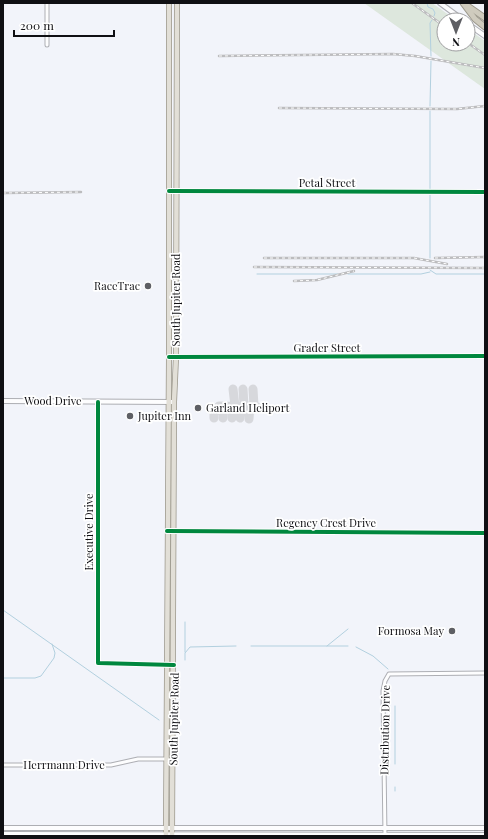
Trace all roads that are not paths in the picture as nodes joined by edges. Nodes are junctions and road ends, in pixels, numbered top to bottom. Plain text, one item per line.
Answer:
1 (47, 3) edge
2 (169, 3) edge
3 (177, 3) edge
4 (440, 3) edge
5 (464, 3) edge
6 (452, 12) edge
7 (485, 18) edge
8 (485, 27) edge
9 (476, 30) edge
10 (485, 36) edge
11 (47, 45) dead end
12 (169, 45) junction
13 (176, 45) junction
14 (169, 101) junction
15 (176, 101) junction
16 (169, 140) junction
17 (177, 140) junction
18 (169, 191) junction
19 (176, 191) junction
20 (485, 192) edge
21 (485, 356) edge
22 (169, 357) junction
23 (176, 357) junction
24 (3, 401) edge
25 (98, 402) junction
26 (168, 402) junction
27 (174, 402) junction
28 (167, 531) junction
29 (174, 531) junction
30 (485, 533) edge
31 (167, 614) junction
32 (174, 614) junction
33 (167, 665) junction
34 (174, 665) junction
35 (485, 673) edge
36 (166, 759) junction
37 (173, 759) junction
38 (3, 765) edge
39 (385, 827) junction
40 (3, 828) edge
41 (166, 828) junction
42 (172, 828) junction
43 (260, 828) junction
44 (312, 828) junction
45 (485, 828) edge
46 (3, 834) edge
47 (260, 835) edge
48 (385, 835) junction
49 (485, 835) edge
50 (166, 836) edge
51 (172, 836) edge
52 (312, 836) edge

1 - 11 street
2 - 12 main road, South Jupiter Road
3 - 13 main road, South Jupiter Road
4 - 6 main road
5 - 7 highway
5 - 8 highway
9 - 10 main road
12 - 13 main road
12 - 14 main road, South Jupiter Road
13 - 15 main road, South Jupiter Road
14 - 15 main road
14 - 16 main road, South Jupiter Road
15 - 17 main road, South Jupiter Road
16 - 17 main road
16 - 18 main road, South Jupiter Road
17 - 19 main road, South Jupiter Road
18 - 19 street, Petal Street
18 - 22 main road, South Jupiter Road
19 - 20 street, Petal Street
19 - 23 main road, South Jupiter Road
21 - 23 street, Grader Street
22 - 23 street, Grader Street
22 - 26 main road, South Jupiter Road
23 - 27 main road, South Jupiter Road
24 - 25 main road, Wood Drive
25 - 26 main road, Wood Drive
25 - 33 street, Executive Drive
26 - 27 main road, Wood Drive
26 - 28 main road, South Jupiter Road
27 - 29 main road, South Jupiter Road
28 - 29 street, Regency Crest Drive
28 - 31 main road, South Jupiter Road
29 - 30 street, Regency Crest Drive
29 - 32 main road, South Jupiter Road
31 - 32 main road
31 - 33 main road, South Jupiter Road
32 - 34 main road, South Jupiter Road
33 - 34 street
33 - 36 main road, South Jupiter Road
34 - 37 main road, South Jupiter Road
35 - 39 street, Distribution Drive
36 - 37 street, Herrmann Drive
36 - 38 street, Herrmann Drive
36 - 41 main road, South Jupiter Road
37 - 42 main road, South Jupiter Road
39 - 44 main road
39 - 45 main road
39 - 48 street, Distribution Drive
40 - 41 main road
41 - 42 main road
41 - 50 main road, South Jupiter Road
42 - 43 main road
42 - 51 main road, South Jupiter Road
43 - 44 main road
43 - 47 main road
44 - 52 street
46 - 50 main road
47 - 51 main road
47 - 52 main road
48 - 49 main road
48 - 52 main road
50 - 51 main road

